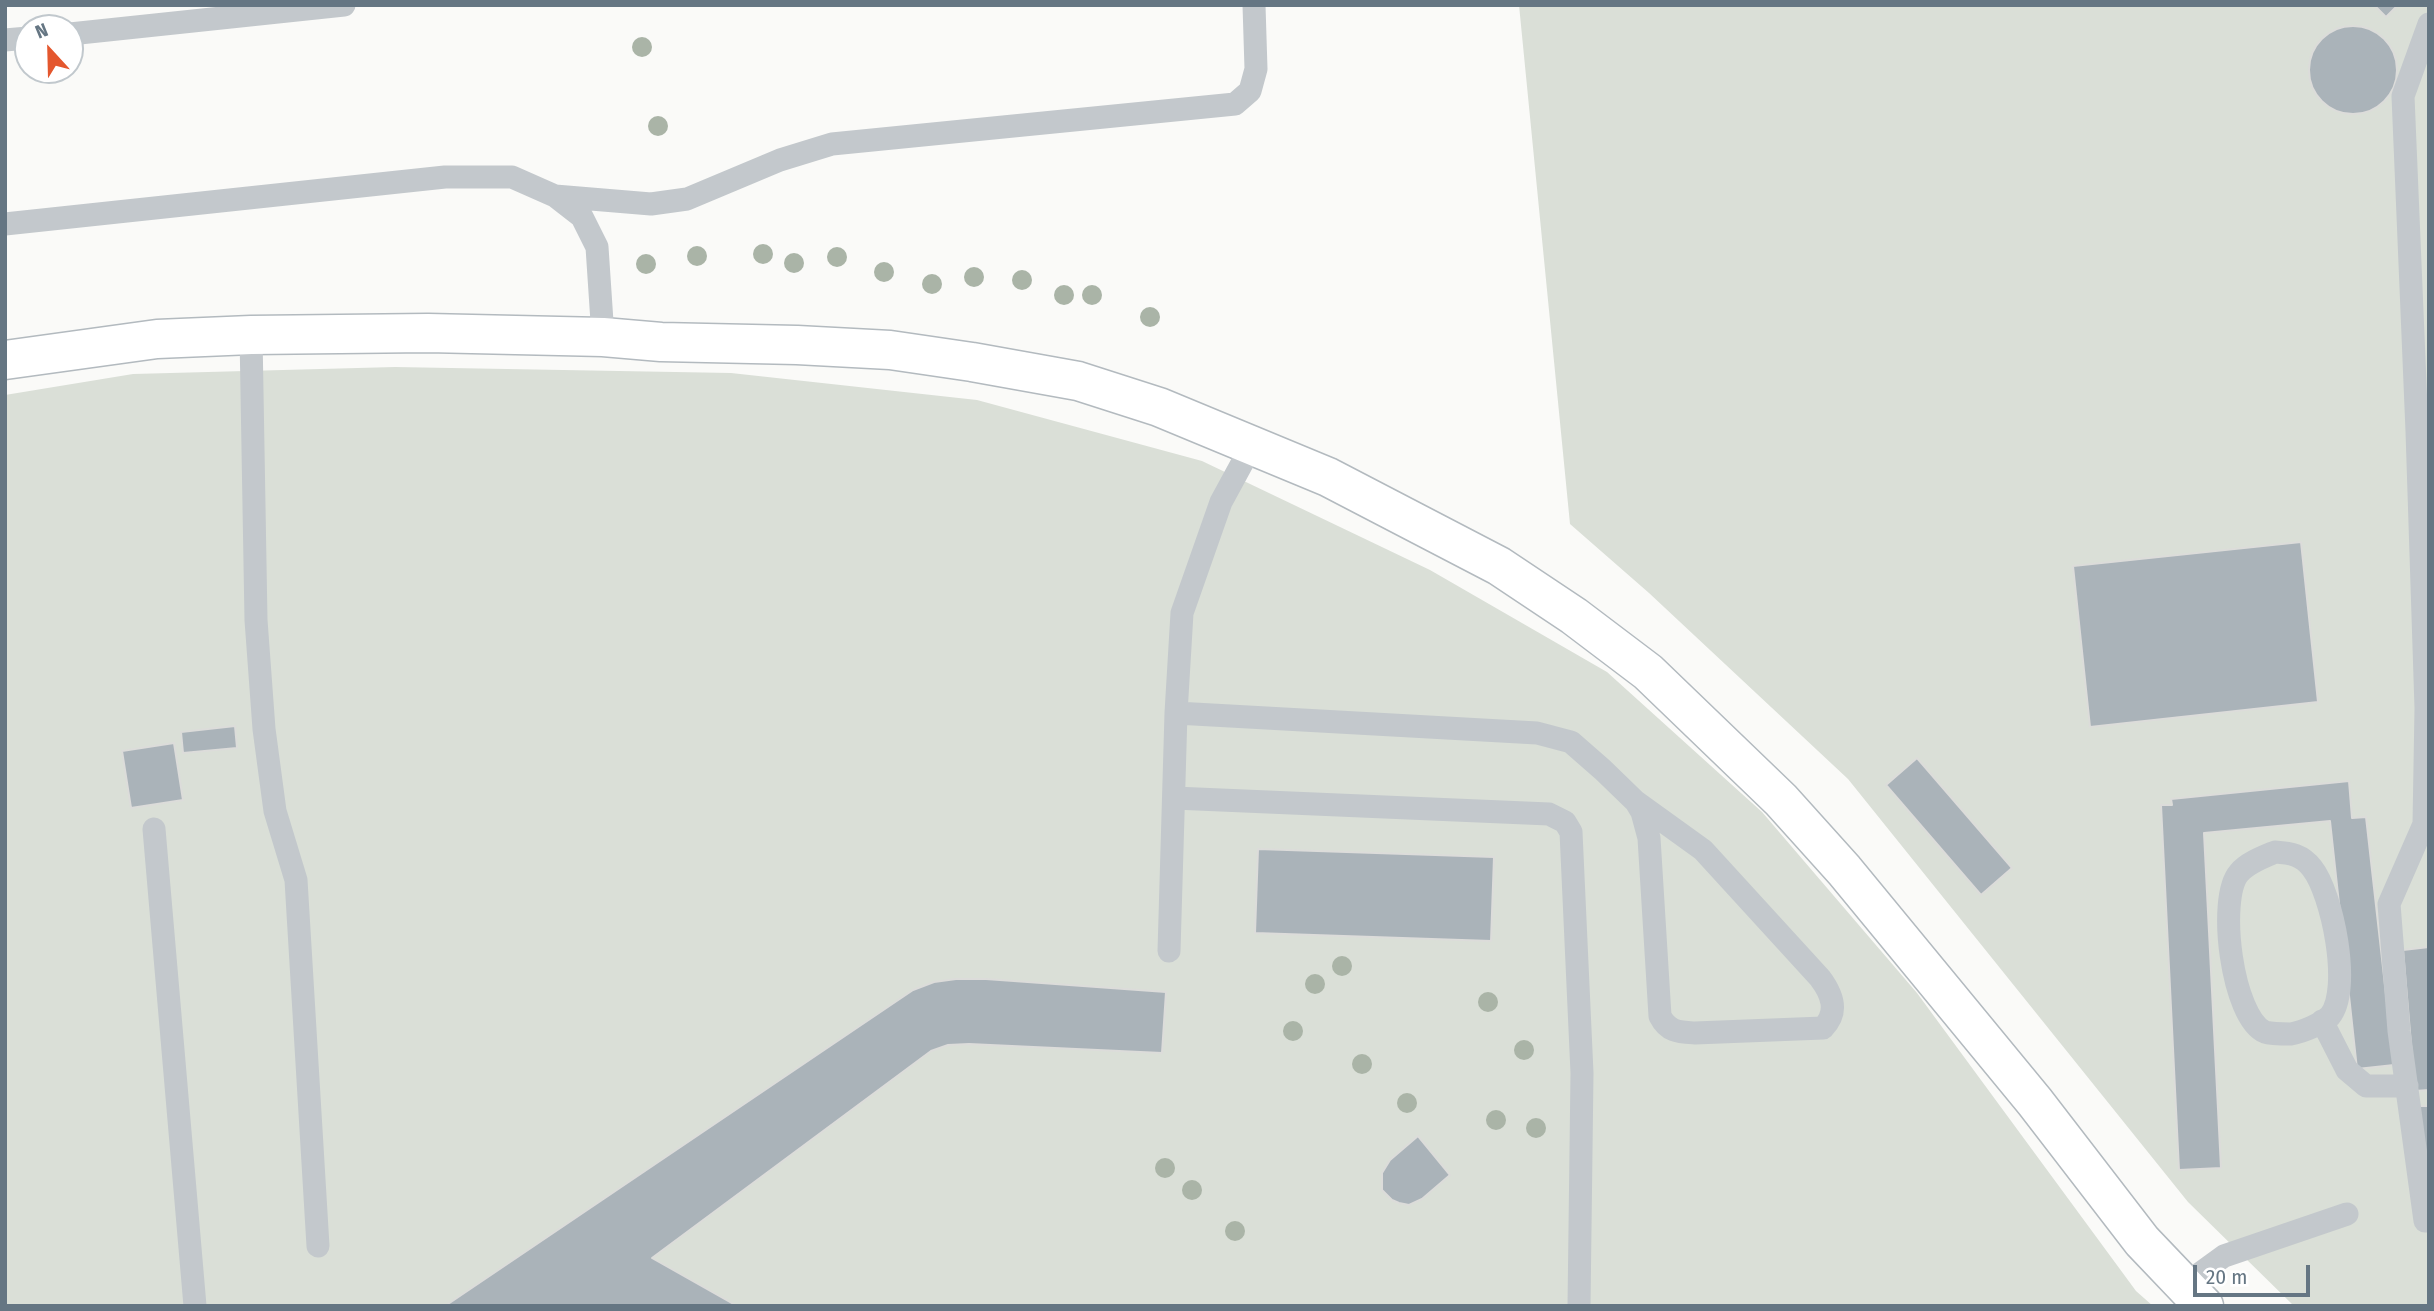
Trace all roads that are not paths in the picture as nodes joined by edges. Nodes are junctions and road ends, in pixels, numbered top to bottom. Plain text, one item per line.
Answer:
1 (344, 5) edge
2 (1254, 5) edge
3 (2429, 24) edge
4 (84, 33) edge
5 (555, 195) junction
6 (5, 223) edge
7 (251, 335) junction
8 (603, 337) junction
9 (5, 360) edge
10 (1252, 445) junction
11 (1176, 713) junction
12 (1174, 798) junction
13 (1635, 801) junction
14 (154, 829) dead end
15 (1169, 951) dead end
16 (2322, 1021) junction
17 (2407, 1086) junction
18 (2347, 1214) dead end
19 (2429, 1221) edge
20 (318, 1246) dead end
21 (2194, 1295) edge
22 (195, 1306) edge
23 (1578, 1306) edge

1 - 4 lane
2 - 5 lane
3 - 17 lane
5 - 6 lane
5 - 8 lane
7 - 8 main road
7 - 9 main road
7 - 20 lane
8 - 10 main road
10 - 11 lane
10 - 21 main road
11 - 12 lane
11 - 13 lane
12 - 15 lane
12 - 23 lane
13 - 13 lane
14 - 22 lane
16 - 16 lane
16 - 17 lane
17 - 19 lane
18 - 21 lane

